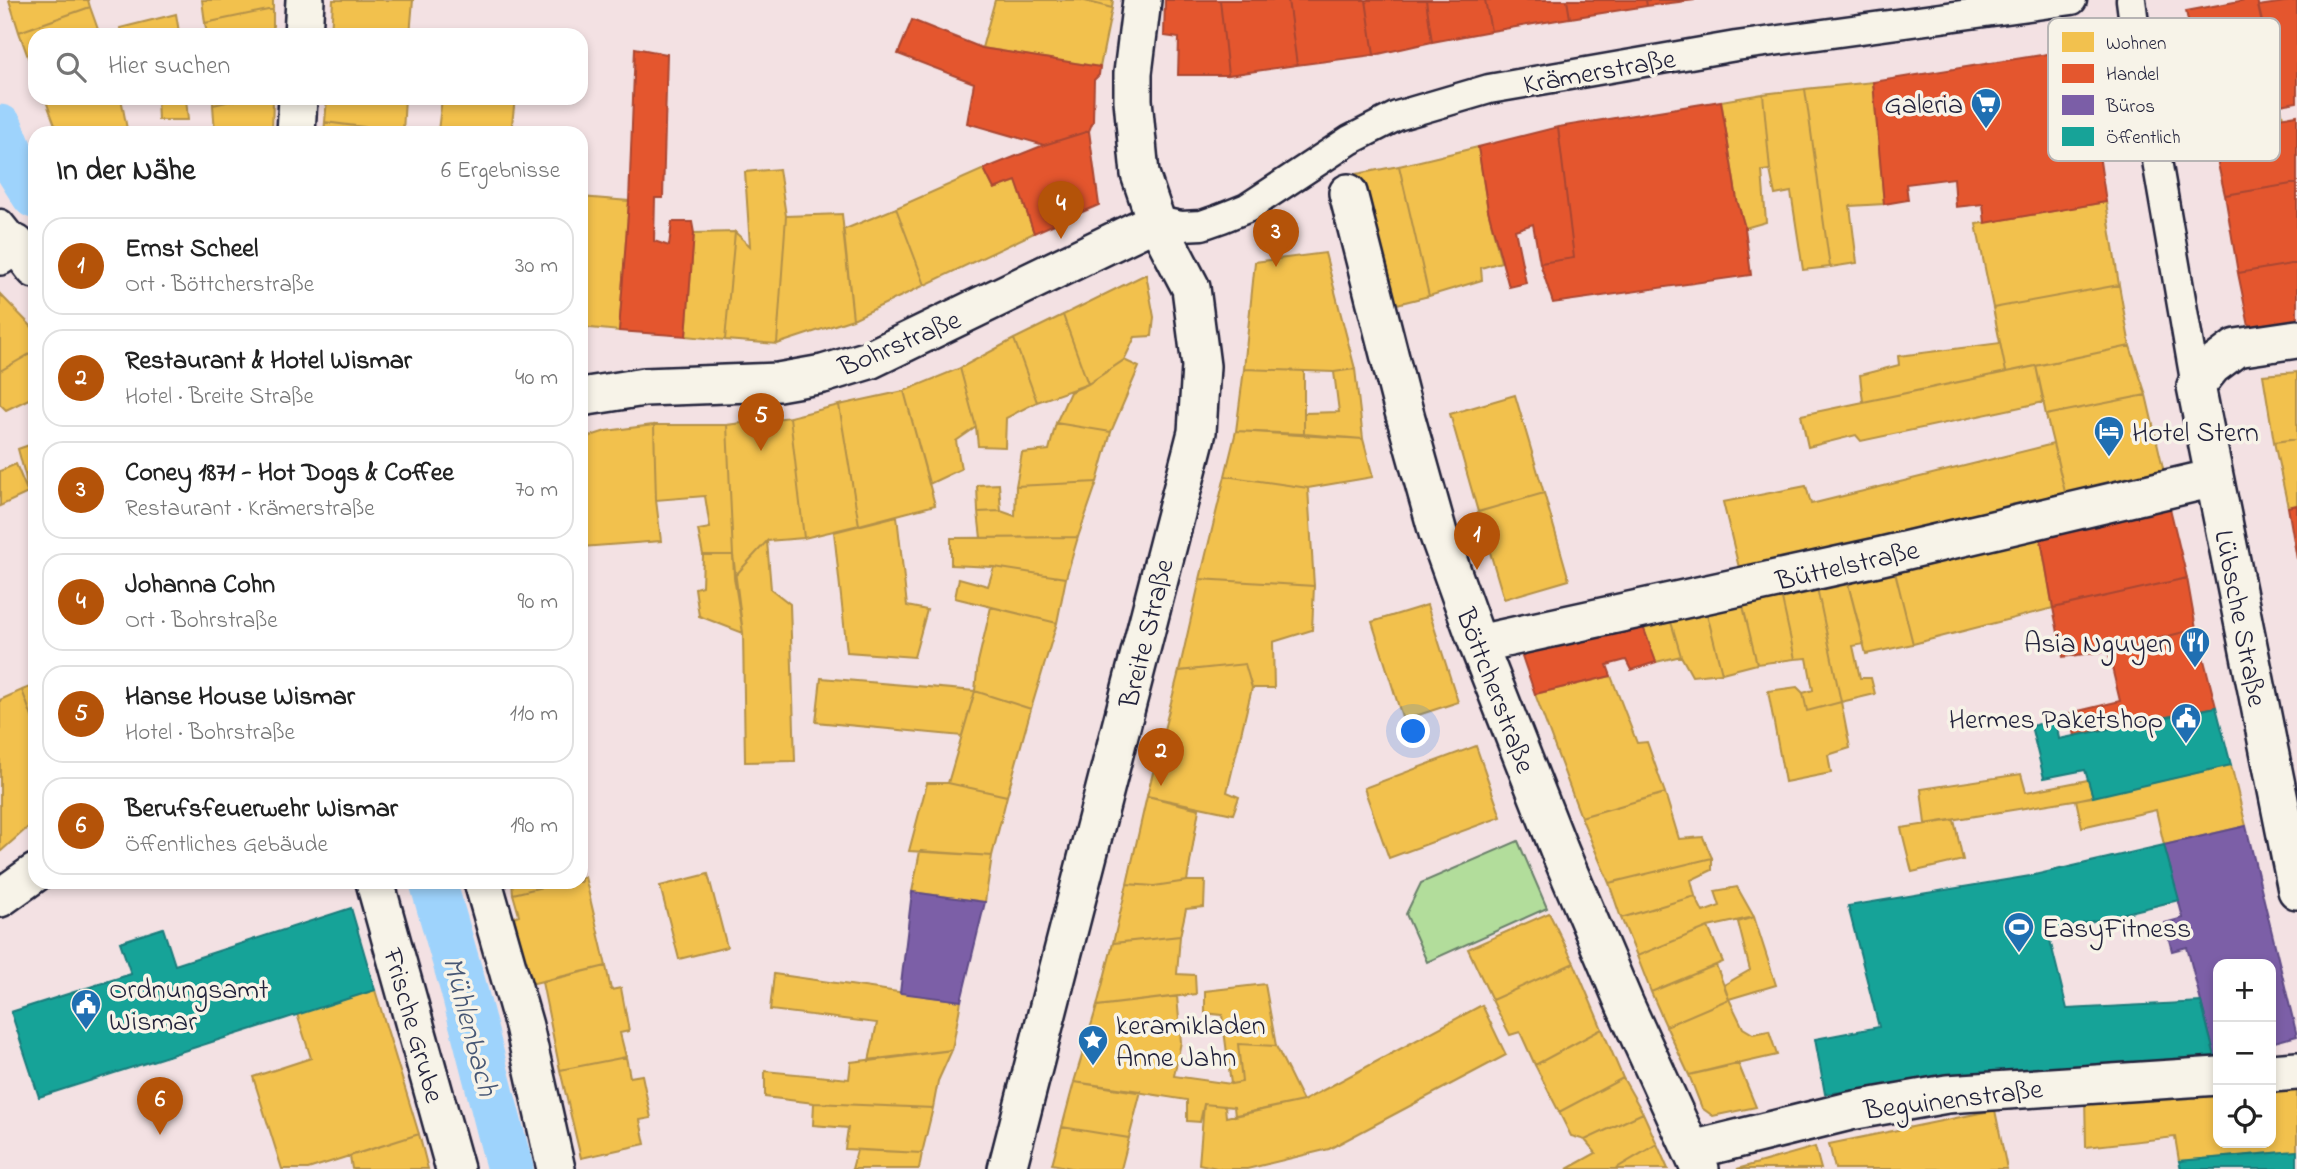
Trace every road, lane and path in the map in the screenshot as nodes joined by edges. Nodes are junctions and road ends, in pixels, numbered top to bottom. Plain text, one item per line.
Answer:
1 (305, 0) edge
2 (1143, 0) edge
3 (2072, 0) edge
4 (2131, 0) edge
5 (2133, 18) edge
6 (303, 28) edge
7 (298, 105) edge
8 (296, 126) edge
9 (2157, 161) edge
10 (1348, 193) dead end
11 (1156, 221) junction
12 (2297, 339) edge
13 (2196, 386) junction
14 (588, 396) edge
15 (2214, 478) junction
16 (1478, 644) junction
17 (28, 878) edge
18 (377, 889) edge
19 (485, 889) edge
20 (2297, 890) edge
21 (0, 898) edge
22 (2297, 1071) edge
23 (2276, 1073) edge
24 (2213, 1076) edge
25 (1696, 1160) edge
26 (455, 1169) edge
27 (556, 1169) edge
28 (1007, 1169) edge

1 - 6 street
2 - 11 street, Breite Straße
3 - 11 street, Krämerstraße
4 - 5 street
7 - 8 street
9 - 13 street
10 - 16 street, Böttcherstraße
11 - 14 street, Bohrstraße
11 - 28 street, Breite Straße
12 - 13 street
13 - 15 street, Lübsche Straße
15 - 16 street, Büttelstraße
15 - 20 street, Lübsche Straße
16 - 25 street, Böttcherstraße
17 - 21 street
18 - 26 street, Frische Grube
19 - 27 street
22 - 23 street
24 - 25 street, Beguinenstraße

